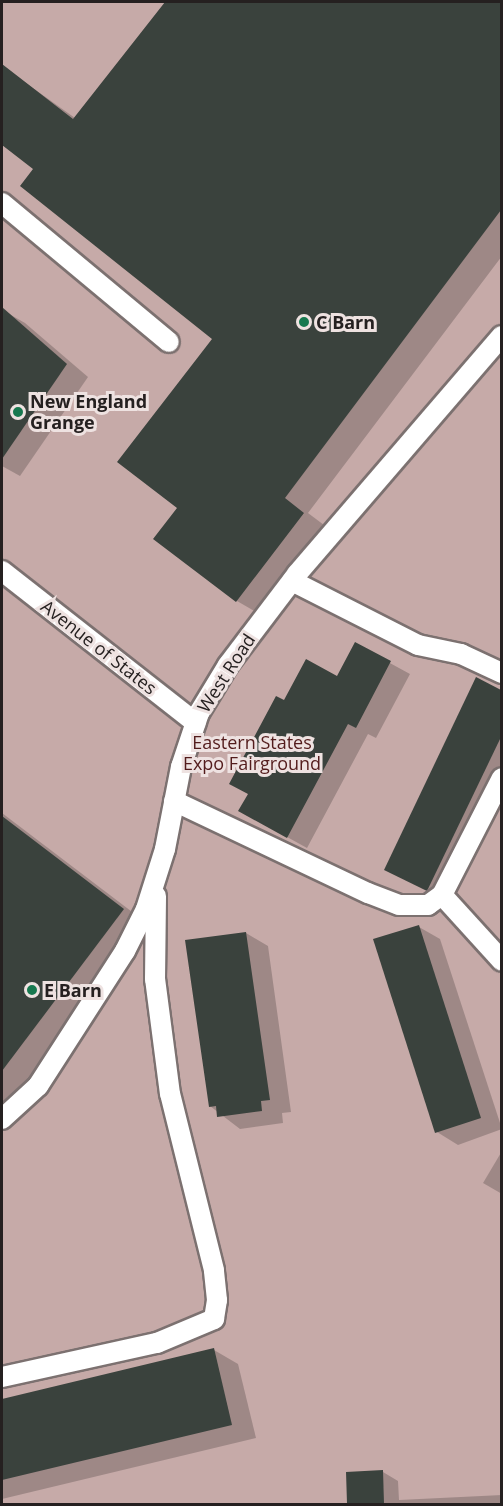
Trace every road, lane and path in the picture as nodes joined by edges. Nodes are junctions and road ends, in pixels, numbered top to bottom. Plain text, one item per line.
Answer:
1 (2, 203) edge
2 (501, 336) edge
3 (169, 342) dead end
4 (2, 571) edge
5 (292, 581) junction
6 (501, 673) edge
7 (196, 723) junction
8 (501, 778) edge
9 (174, 801) junction
10 (156, 878) junction
11 (442, 895) junction
12 (501, 961) edge
13 (2, 1119) edge
14 (2, 1377) edge

1 - 3 lane
2 - 5 lane, West Road
4 - 7 lane, Avenue of States
5 - 6 lane
5 - 7 lane, West Road
7 - 9 lane, West Road
8 - 11 lane
9 - 10 lane, West Road
9 - 11 lane
10 - 13 lane, West Road
10 - 14 lane
11 - 12 lane

